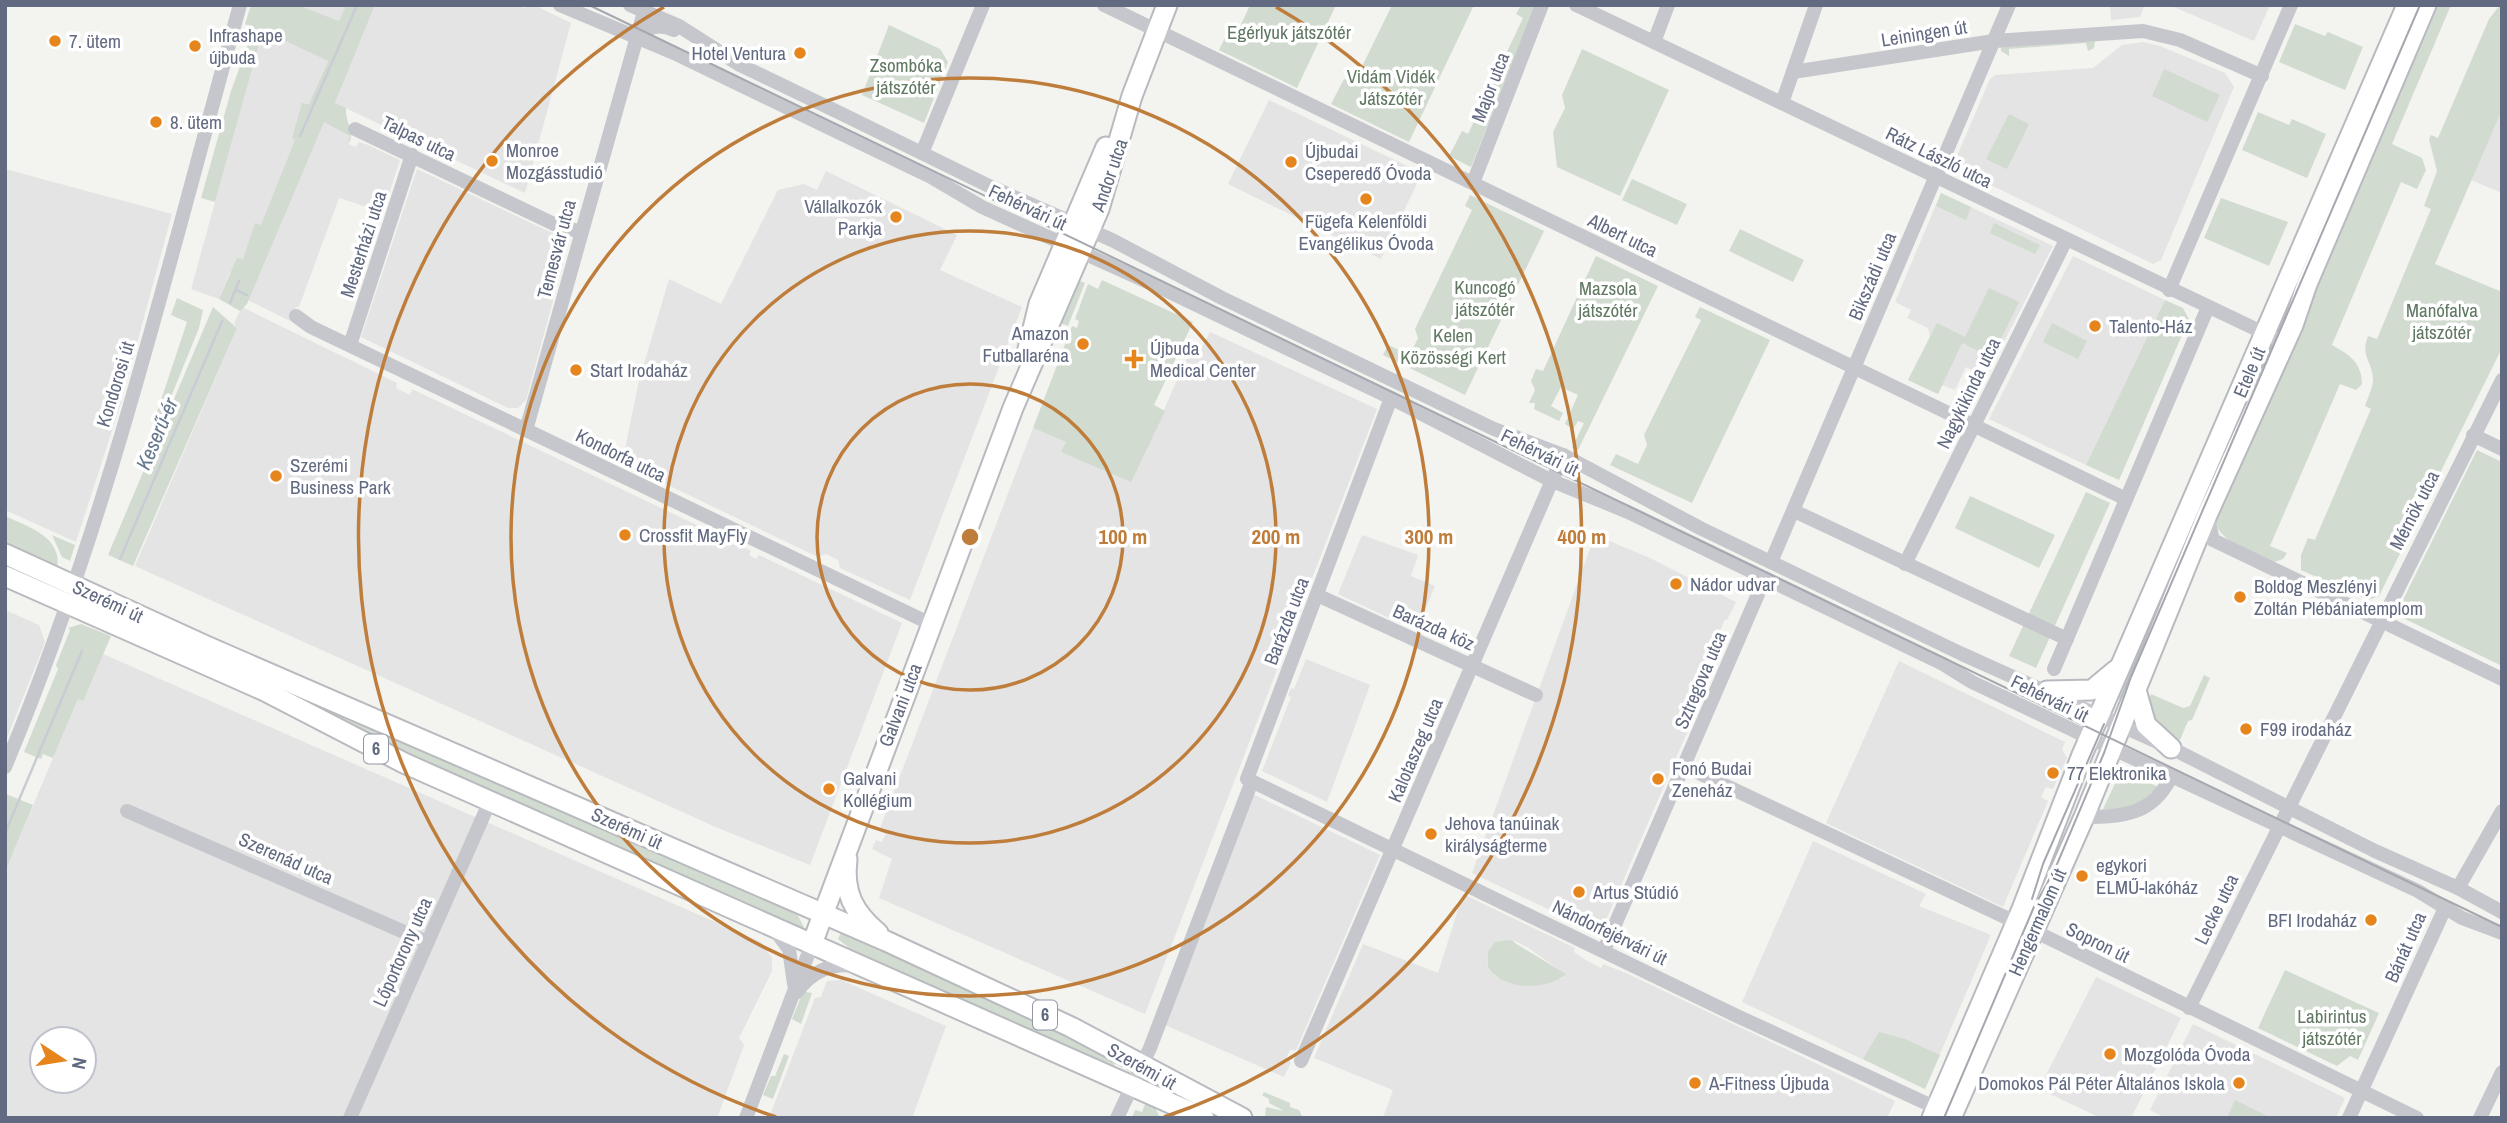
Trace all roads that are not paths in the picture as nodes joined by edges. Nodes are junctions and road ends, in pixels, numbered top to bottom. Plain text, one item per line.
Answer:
1 (240, 5) edge
2 (560, 5) edge
3 (983, 5) edge
4 (1104, 5) edge
5 (1167, 5) edge
6 (1542, 5) edge
7 (1576, 5) edge
8 (1668, 5) edge
9 (1816, 5) edge
10 (2009, 5) edge
11 (2291, 5) edge
12 (2407, 5) edge
13 (2426, 5) edge
14 (640, 7) edge
15 (1157, 31) junction
16 (635, 39) junction
17 (1994, 41) junction
18 (1654, 42) junction
19 (704, 43) junction
20 (1793, 72) junction
21 (2262, 76) junction
22 (1782, 103) junction
23 (355, 129) dead end
24 (922, 153) junction
25 (412, 155) junction
26 (1936, 177) junction
27 (1473, 183) junction
28 (1082, 226) junction
29 (581, 232) junction
30 (2066, 240) junction
31 (1071, 249) junction
32 (2169, 289) junction
33 (2208, 307) junction
34 (296, 316) dead end
35 (2265, 334) junction
36 (2285, 343) junction
37 (350, 345) junction
38 (1854, 367) junction
39 (2502, 380) edge
40 (1391, 398) junction
41 (1974, 425) junction
42 (526, 430) junction
43 (2473, 435) junction
44 (2502, 449) edge
45 (1563, 455) junction
46 (1550, 480) junction
47 (2126, 499) junction
48 (1794, 512) junction
49 (2207, 515) junction
50 (2213, 539) junction
51 (5, 554) edge
52 (2190, 557) junction
53 (1771, 562) junction
54 (1905, 564) junction
55 (5, 576) edge
56 (1765, 578) junction
57 (70, 594) junction
58 (1317, 595) junction
59 (2380, 620) junction
60 (931, 624) junction
61 (2067, 639) junction
62 (2126, 658) junction
63 (1472, 665) junction
64 (2054, 669) dead end
65 (2502, 679) edge
66 (2135, 689) junction
67 (2047, 691) junction
68 (1536, 695) dead end
69 (2101, 715) junction
70 (2122, 725) junction
71 (2090, 738) junction
72 (2113, 748) junction
73 (2171, 748) junction
74 (1684, 766) junction
75 (5, 767) edge
76 (2171, 777) junction
77 (1250, 780) junction
78 (490, 801) junction
79 (2287, 808) junction
80 (127, 811) dead end
81 (2502, 811) edge
82 (2084, 817) junction
83 (2277, 827) junction
84 (849, 838) junction
85 (1394, 849) junction
86 (2458, 888) junction
87 (2445, 908) junction
88 (2502, 912) edge
89 (821, 914) junction
90 (771, 926) junction
91 (2025, 927) junction
92 (2502, 933) edge
93 (886, 941) junction
94 (428, 942) junction
95 (811, 944) junction
96 (1604, 950) junction
97 (866, 968) junction
98 (790, 1002) junction
99 (2189, 1008) junction
100 (1301, 1061) dead end
101 (1141, 1065) junction
102 (2502, 1072) edge
103 (1131, 1086) junction
104 (2361, 1092) junction
105 (1946, 1115) edge
106 (350, 1118) edge
107 (746, 1118) edge
108 (1116, 1118) edge
109 (1204, 1118) edge
110 (1242, 1118) edge
111 (2349, 1118) edge
112 (2417, 1118) edge
113 (2480, 1118) edge

1 - 57 street, Kondorosi út
2 - 16 street, Fehérvári út
3 - 24 street
4 - 15 street, Albert utca
5 - 15 main road, Andor utca
6 - 27 street, Major utca
7 - 18 street, Rátz László utca
8 - 18 street
9 - 20 street
10 - 17 street, Bikszádi utca
11 - 21 street
12 - 35 main road, Etele út
13 - 36 main road, Etele út
14 - 16 street, Temesvár utca
14 - 19 street, Fehérvári út
15 - 27 street, Albert utca
15 - 28 main road, Andor utca
16 - 19 street
16 - 29 street, Temesvár utca
16 - 31 street, Fehérvári út
17 - 20 street, Leiningen út
17 - 21 street, Leiningen út
17 - 26 street, Bikszádi utca
18 - 22 street, Rátz László utca
19 - 24 street, Fehérvári út
20 - 22 street
21 - 32 street
22 - 26 street, Rátz László utca
23 - 25 street, Talpas utca
24 - 28 street, Fehérvári út
25 - 29 street, Talpas utca
25 - 37 street, Mesterházi utca
26 - 30 street, Rátz László utca
26 - 38 street, Bikszádi utca
27 - 38 street, Albert utca
28 - 31 main road, Andor utca
28 - 45 street, Fehérvári út
29 - 42 street, Temesvár utca
30 - 32 street, Rátz László utca
30 - 41 street, Nagykikinda utca
31 - 40 street, Fehérvári út
31 - 60 main road, Galvani utca
32 - 33 street, Rátz László utca
33 - 35 street, Rátz László utca
33 - 47 street
34 - 37 street, Kondorfa utca
35 - 36 street, Rátz László utca
35 - 62 main road, Etele út
36 - 49 main road, Etele út
37 - 42 street, Kondorfa utca
38 - 41 street, Albert utca
38 - 48 street, Bikszádi utca
39 - 43 street, Mérnök utca
40 - 46 street, Fehérvári út
40 - 58 street, Barázda utca
41 - 47 street, Albert utca
41 - 54 street, Nagykikinda utca
42 - 60 street, Kondorfa utca
43 - 44 street
43 - 59 street, Mérnök utca
45 - 46 street, Kalotaszeg utca
45 - 53 street, Fehérvári út
46 - 56 street, Fehérvári út
46 - 63 street, Kalotaszeg utca
47 - 61 street
48 - 53 street, Bikszádi utca
48 - 54 street
49 - 50 street
49 - 52 main road, Etele út
50 - 52 street
50 - 59 street
51 - 57 main road, Szerémi út / 6
52 - 66 main road, Etele út
53 - 67 street, Fehérvári út
54 - 61 street
55 - 57 main road, Szerémi út / 6
56 - 71 street, Fehérvári út
56 - 74 street, Sztregova utca
57 - 75 street, Kondorosi út
57 - 78 main road, Szerémi út / 6
57 - 89 main road, Szerémi út / 6
58 - 63 street, Barázda köz
58 - 77 street, Barázda utca
59 - 65 street
59 - 79 street, Mérnök utca
60 - 84 main road, Galvani utca
61 - 64 street
62 - 67 main road
62 - 69 main road, Etele út
63 - 68 street, Barázda köz
63 - 85 street, Kalotaszeg utca
66 - 70 main road, Etele út
66 - 73 main road
67 - 69 street, Fehérvári út
69 - 70 street, Fehérvári út
69 - 71 main road, Etele út
70 - 72 main road, Hengermalom út
70 - 73 street, Fehérvári út
71 - 72 street, Fehérvári út
71 - 91 main road, Hengermalom út
72 - 76 street, Fehérvári út
72 - 82 main road, Hengermalom út
73 - 79 street, Fehérvári út
74 - 91 street, Sopron út
74 - 96 street, Sztregova utca
76 - 82 street
76 - 83 street, Fehérvári út
77 - 85 street, Nándorfejérvári út
77 - 101 street, Barázda utca
78 - 90 main road, Szerémi út / 6
78 - 94 street, Lőportorony utca
79 - 83 street, Lecke utca
79 - 86 street, Fehérvári út
80 - 94 street, Szerenád utca
81 - 86 street
82 - 91 main road, Hengermalom út
83 - 87 street, Fehérvári út
83 - 99 street, Lecke utca
84 - 89 main road, Galvani utca
84 - 93 main road
85 - 96 street, Nándorfejérvári út
85 - 100 street, Kalotaszeg utca
86 - 88 street, Fehérvári út
87 - 92 street, Fehérvári út
87 - 104 street, Bánát utca
89 - 93 main road, Szerémi út / 6
89 - 95 main road, Galvani utca
90 - 95 main road, Szerémi út / 6
90 - 98 street, Galvani utca
91 - 99 street, Sopron út
91 - 105 main road, Hengermalom út
93 - 101 main road, Szerémi út / 6
94 - 106 street, Lőportorony utca
95 - 97 main road, Szerémi út / 6
95 - 98 street, Galvani utca
96 - 105 street, Nándorfejérvári út
97 - 98 street, Galvani utca
97 - 103 main road, Szerémi út / 6
98 - 107 street, Galvani utca
99 - 104 street, Sopron út
101 - 103 street, Barázda utca
101 - 110 main road, Szerémi út / 6
102 - 113 street
103 - 108 street, Barázda utca
103 - 109 main road, Szerémi út / 6
104 - 111 street, Bánát utca
104 - 112 street, Sopron út

